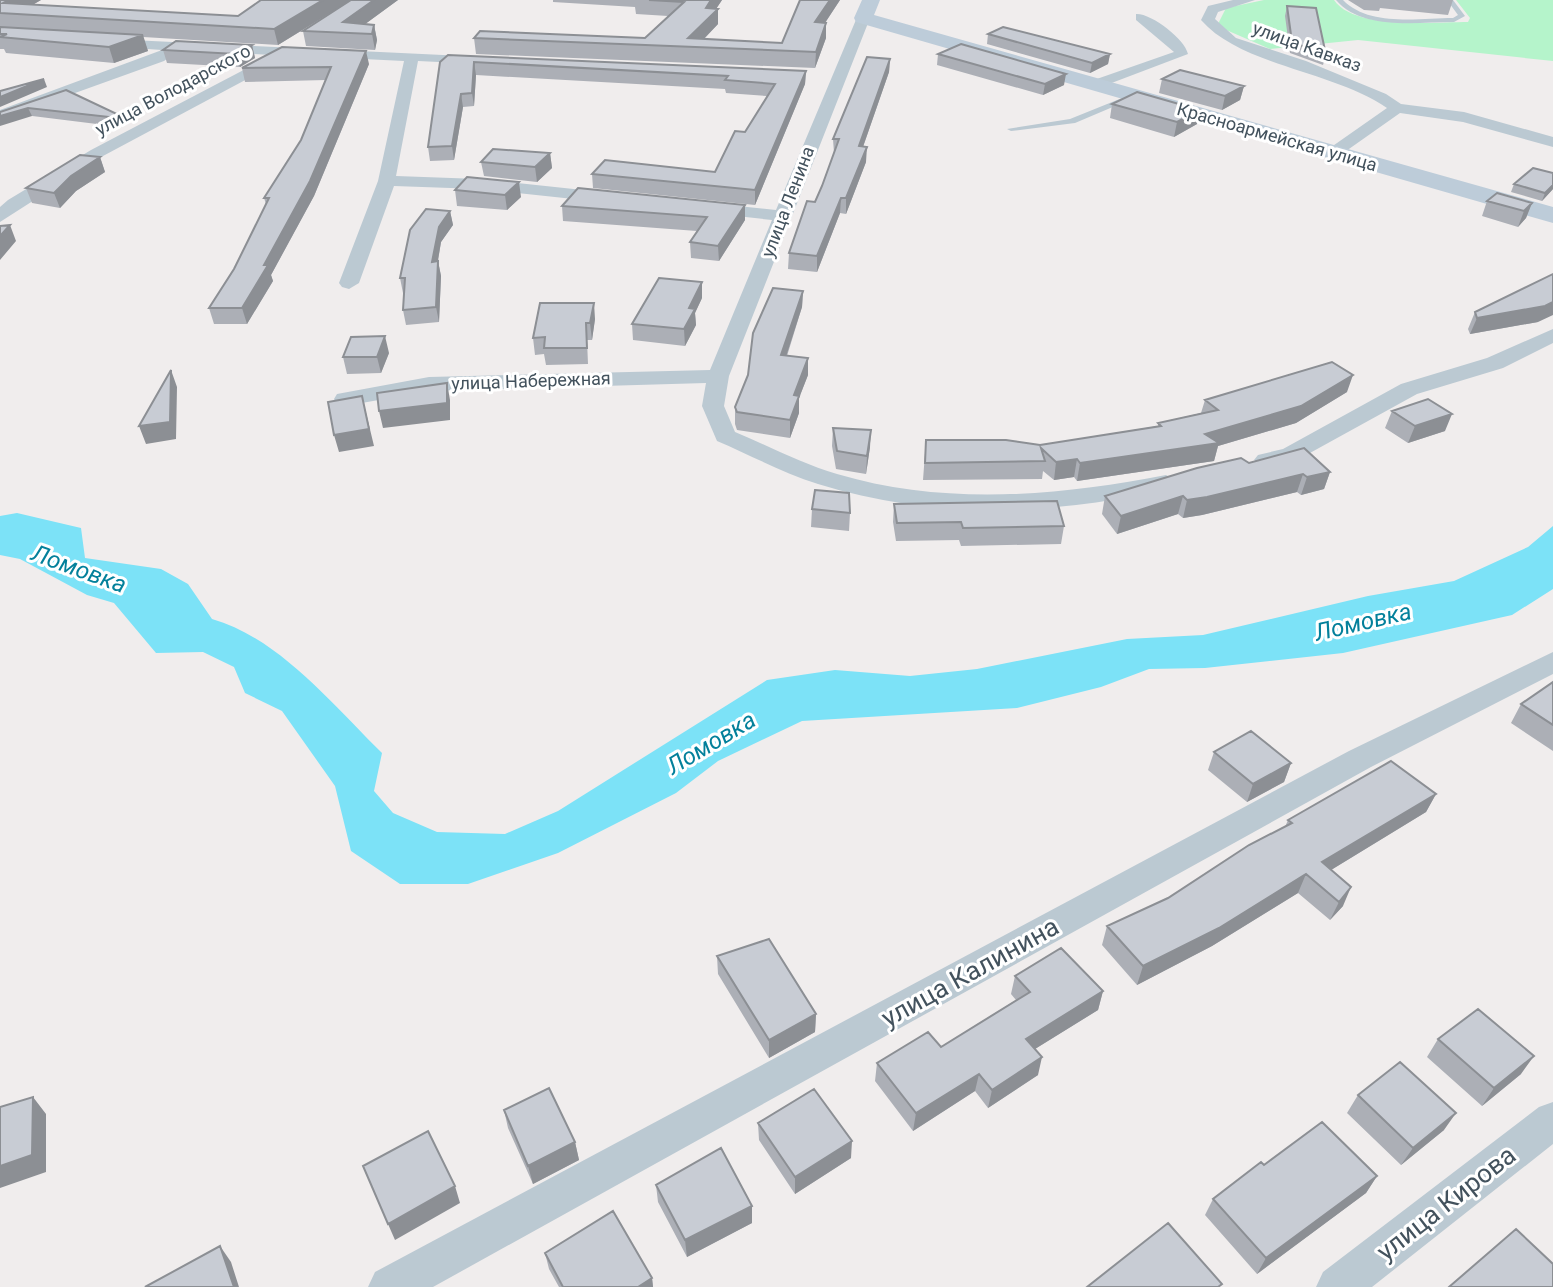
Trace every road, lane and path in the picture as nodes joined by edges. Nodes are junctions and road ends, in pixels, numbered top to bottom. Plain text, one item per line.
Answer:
1 (1249, 0) edge
2 (1339, 0) edge
3 (1450, 0) edge
4 (867, 9) edge
5 (1141, 17) dead end
6 (308, 38) edge
7 (96, 42) edge
8 (175, 47) junction
9 (285, 53) junction
10 (412, 57) junction
11 (495, 61) edge
12 (1096, 84) junction
13 (1136, 96) junction
14 (1397, 108) junction
15 (0, 115) edge
16 (1011, 129) dead end
17 (1553, 142) edge
18 (1333, 153) junction
19 (387, 181) junction
20 (631, 200) edge
21 (692, 206) edge
22 (1553, 215) edge
23 (783, 216) junction
24 (0, 217) edge
25 (349, 283) dead end
26 (1553, 335) edge
27 (718, 376) junction
28 (345, 399) edge
29 (1246, 464) edge
30 (1186, 477) edge
31 (1553, 662) edge
32 (1553, 1120) edge
33 (390, 1287) edge
34 (1338, 1287) edge

1 - 14 street, улица Кавказ
2 - 3 lane
4 - 12 street, Красноармейская улица
4 - 23 street, улица Ленина
5 - 12 street
6 - 9 street, улица Володарского
7 - 8 street
8 - 9 street
8 - 15 street
9 - 10 street
9 - 24 street, улица Володарского
10 - 11 street
10 - 19 street
12 - 13 street, Красноармейская улица
13 - 16 lane
13 - 18 street, Красноармейская улица
14 - 17 street, улица Кавказ
14 - 18 street
18 - 22 street, Красноармейская улица
19 - 20 street
19 - 25 street
21 - 23 street
23 - 27 street, улица Ленина
26 - 29 street
27 - 28 street, улица Набережная
27 - 30 street, улица Ленина
31 - 33 street, улица Калинина
32 - 34 street, улица Кирова

